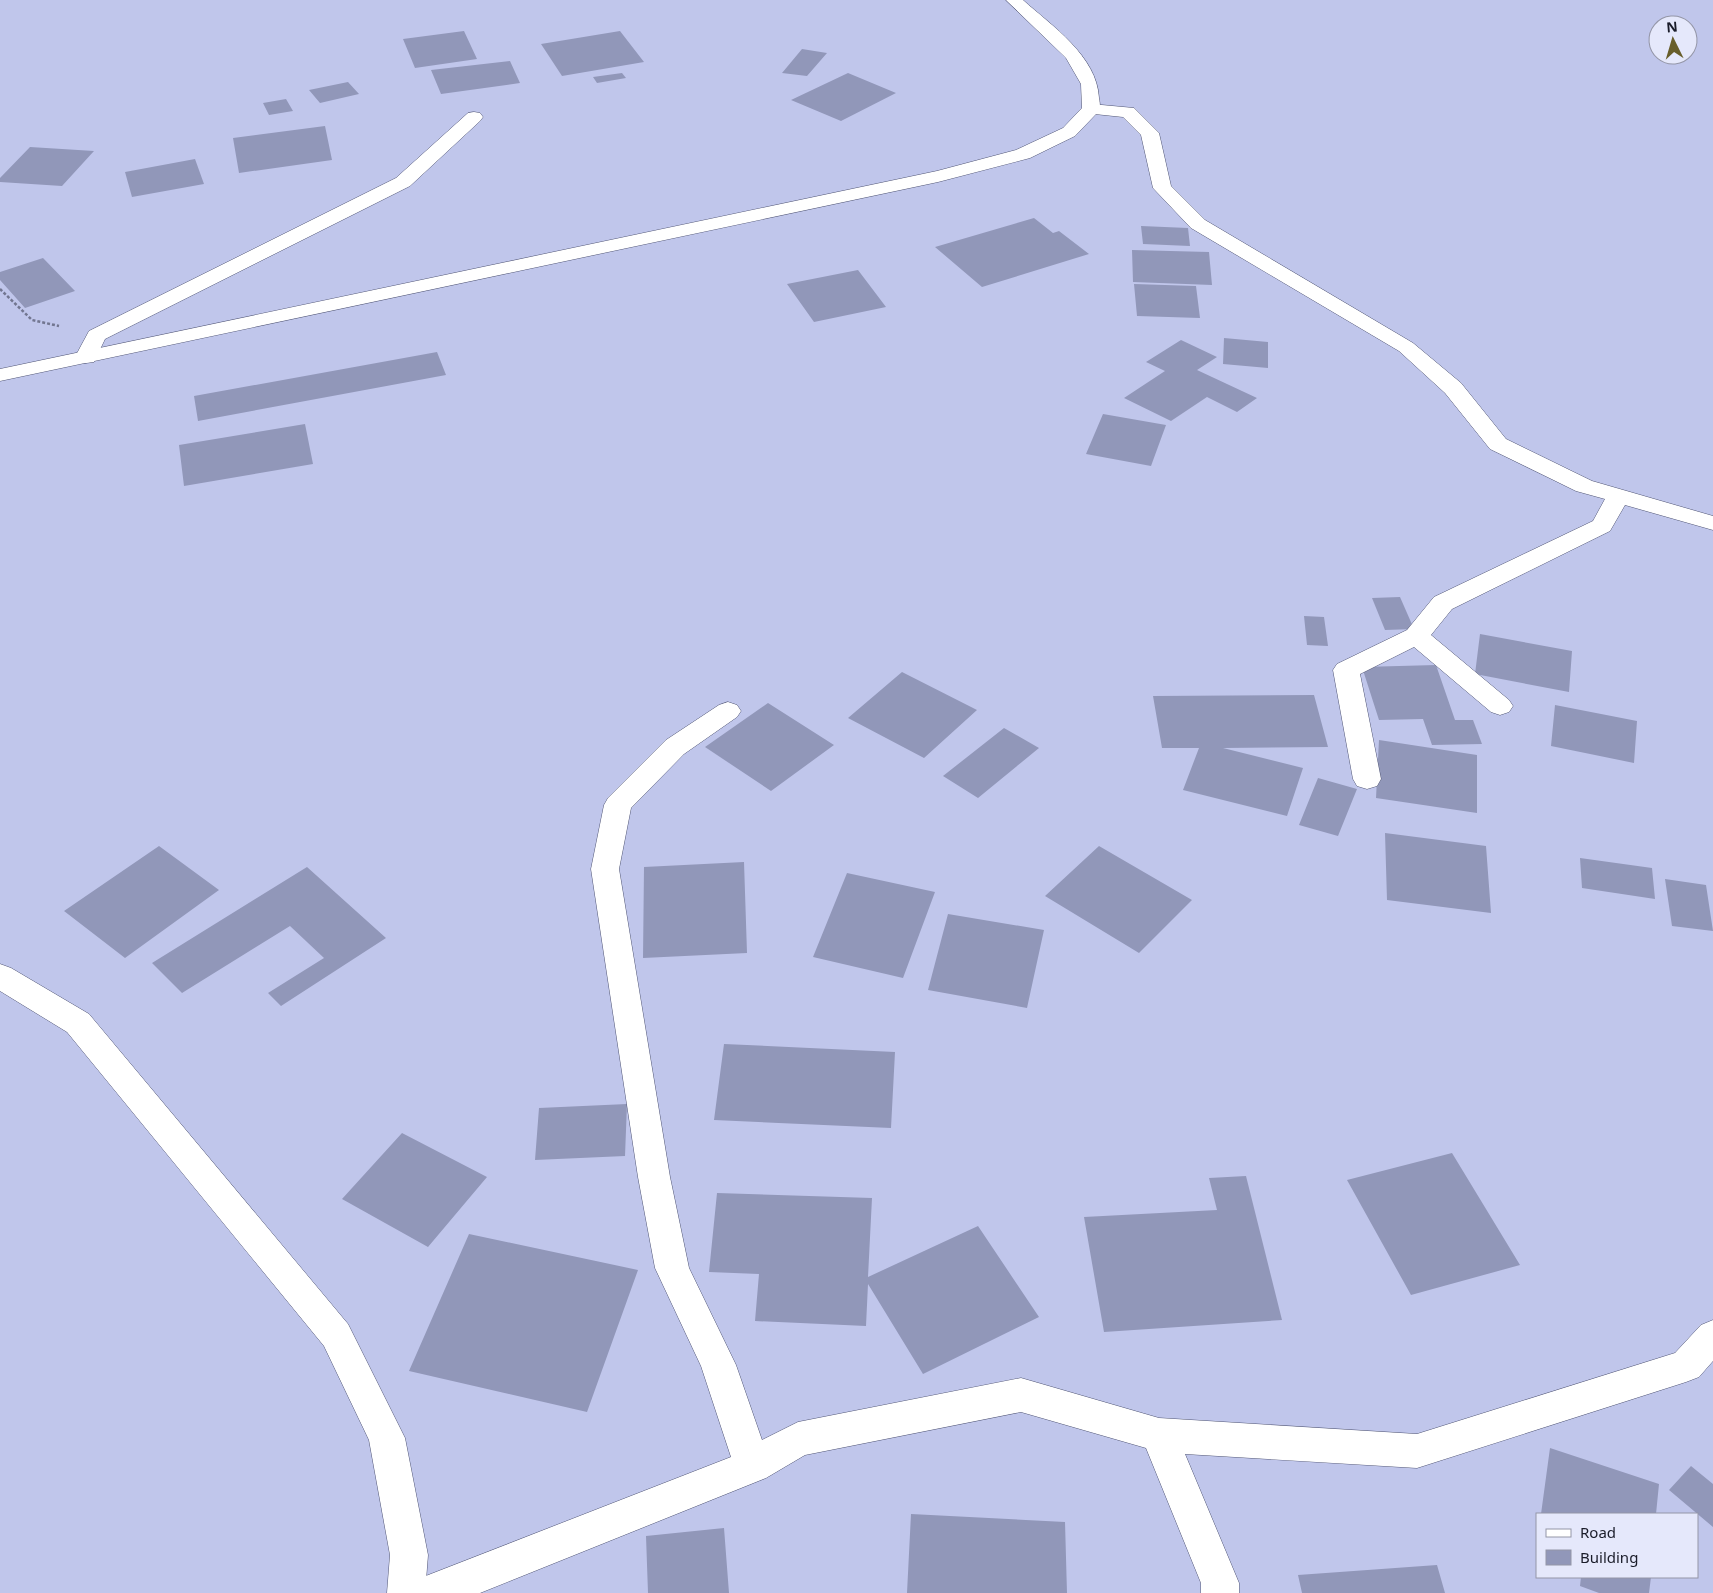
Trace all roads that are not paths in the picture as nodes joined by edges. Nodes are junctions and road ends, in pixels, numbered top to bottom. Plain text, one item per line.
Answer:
1 (1014, 0) edge
2 (1091, 109) junction
3 (474, 117) dead end
4 (86, 357) junction
5 (0, 375) edge
6 (1619, 496) junction
7 (1713, 523) edge
8 (1416, 636) junction
9 (1500, 706) dead end
10 (728, 711) dead end
11 (1367, 779) dead end
12 (0, 976) edge
13 (1713, 1336) edge
14 (1159, 1436) junction
15 (753, 1466) junction
16 (406, 1593) edge
17 (432, 1593) edge
18 (1220, 1593) edge

1 - 2 street
2 - 4 street
2 - 6 street
3 - 4 street
4 - 5 street
6 - 7 street
6 - 8 street
8 - 9 street
8 - 11 street
10 - 15 street
12 - 16 street
13 - 14 street
14 - 15 street
14 - 18 street
15 - 17 street

